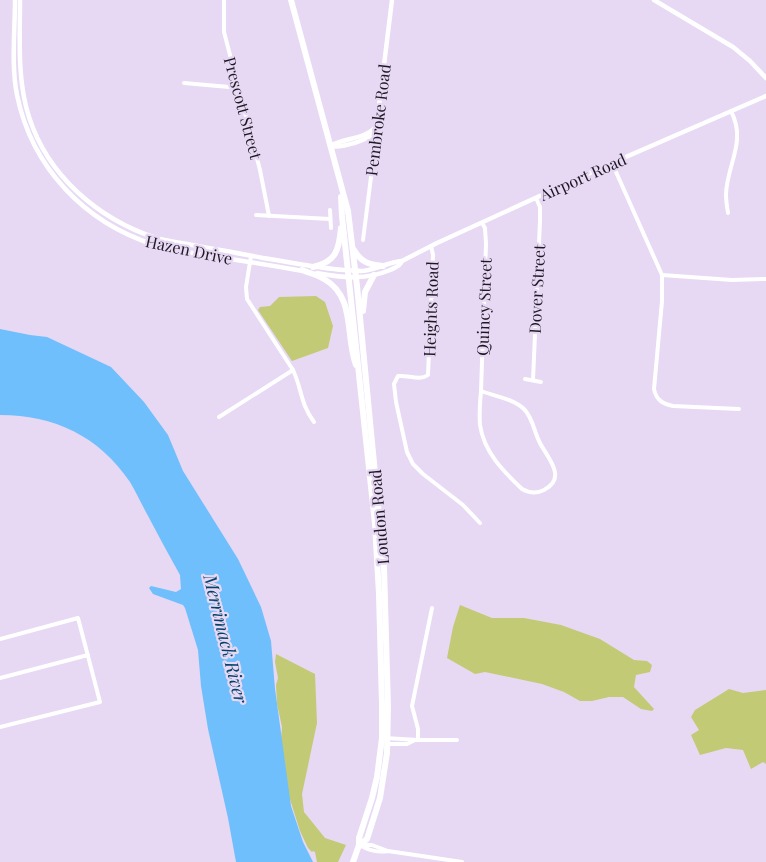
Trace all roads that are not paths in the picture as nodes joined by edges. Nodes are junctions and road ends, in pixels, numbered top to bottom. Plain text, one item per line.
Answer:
1 (15, 0) edge
2 (20, 0) edge
3 (224, 0) edge
4 (291, 0) edge
5 (392, 0) edge
6 (654, 0) edge
7 (766, 78) edge
8 (184, 83) dead end
9 (237, 85) junction
10 (766, 96) edge
11 (731, 111) junction
12 (377, 124) junction
13 (330, 146) junction
14 (612, 163) junction
15 (341, 186) junction
16 (536, 198) junction
17 (330, 210) dead end
18 (728, 213) dead end
19 (256, 215) dead end
20 (269, 216) junction
21 (342, 216) junction
22 (330, 219) junction
23 (483, 223) junction
24 (331, 228) dead end
25 (363, 240) dead end
26 (431, 246) junction
27 (353, 248) junction
28 (251, 256) junction
29 (402, 261) junction
30 (250, 262) junction
31 (383, 266) junction
32 (313, 267) junction
33 (302, 270) junction
34 (352, 274) junction
35 (374, 275) junction
36 (662, 275) junction
37 (766, 279) edge
38 (364, 357) junction
39 (292, 370) junction
40 (359, 373) junction
41 (525, 379) dead end
42 (533, 380) junction
43 (541, 382) dead end
44 (481, 391) junction
45 (739, 409) dead end
46 (219, 417) dead end
47 (314, 422) dead end
48 (480, 523) dead end
49 (432, 608) dead end
50 (0, 639) edge
51 (88, 655) junction
52 (0, 678) edge
53 (0, 727) edge
54 (417, 740) junction
55 (457, 740) dead end
56 (385, 741) junction
57 (359, 845) junction
58 (353, 862) edge
59 (462, 862) edge

1 - 30 street, Hazen Drive
2 - 28 street, Hazen Drive
3 - 9 street, Prescott Street
4 - 13 main road, Loudon Road
5 - 12 street, Pembroke Road
6 - 7 street
8 - 9 street
9 - 20 street, Prescott Street
10 - 11 street, Airport Road
11 - 14 street, Airport Road
11 - 18 street
12 - 13 street
12 - 25 street, Pembroke Road
13 - 15 main road, Loudon Road
14 - 16 street, Airport Road
14 - 36 street
15 - 21 main road, Loudon Road
15 - 27 main road, Loudon Road
16 - 23 street, Airport Road
16 - 42 street, Dover Street
17 - 22 street
19 - 20 street
20 - 22 street
21 - 32 main road
21 - 34 main road, Loudon Road
22 - 24 street
23 - 26 street, Airport Road
23 - 44 street, Quincy Street
26 - 29 street, Airport Road
26 - 48 street, Heights Road
27 - 31 main road
27 - 34 main road, Loudon Road
28 - 30 street
28 - 32 street, Hazen Drive
29 - 31 street, Airport Road
29 - 35 street, Airport Road
30 - 33 street, Hazen Drive
30 - 39 street
31 - 34 street, Airport Road
32 - 34 street, Hazen Drive
33 - 34 street, Hazen Drive
33 - 40 main road
34 - 35 street, Airport Road
34 - 38 main road, Loudon Road
34 - 40 main road, Loudon Road
35 - 38 main road
36 - 37 street
36 - 45 street
38 - 56 main road, Loudon Road
39 - 46 street
39 - 47 street
40 - 56 main road, Loudon Road
41 - 42 street
42 - 43 street
44 - 44 street, Quincy Street
49 - 54 street
50 - 51 street
51 - 52 street
51 - 53 street
54 - 55 street
54 - 56 street
56 - 57 main road, Loudon Road
57 - 58 main road, Loudon Road
57 - 59 street

